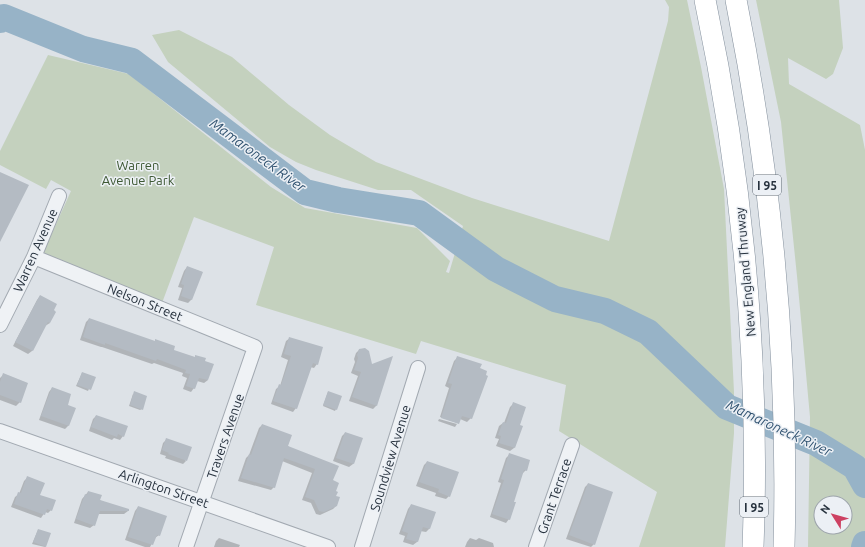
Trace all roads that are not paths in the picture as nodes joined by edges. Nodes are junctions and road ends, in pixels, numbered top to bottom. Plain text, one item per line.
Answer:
1 (705, 0) edge
2 (736, 0) edge
3 (59, 196) dead end
4 (34, 257) junction
5 (0, 325) edge
6 (255, 347) joint
7 (418, 368) dead end
8 (0, 431) edge
9 (572, 445) dead end
10 (754, 466) junction
11 (202, 502) junction
12 (186, 547) edge
13 (328, 547) edge
14 (362, 547) edge
15 (536, 547) edge
16 (743, 547) edge
17 (753, 547) edge
18 (784, 547) edge

1 - 10 highway, New England Thruway / I 95
2 - 18 highway, I 95
3 - 4 street, Warren Avenue
4 - 5 street, Warren Avenue
4 - 6 street, Nelson Street
6 - 11 street, Travers Avenue
7 - 14 street, Soundview Avenue
8 - 11 street, Arlington Street
9 - 15 street, Grant Terrace
10 - 16 highway
10 - 17 highway, New England Thruway / I 95
11 - 12 street, Travers Avenue
11 - 13 street, Arlington Street

